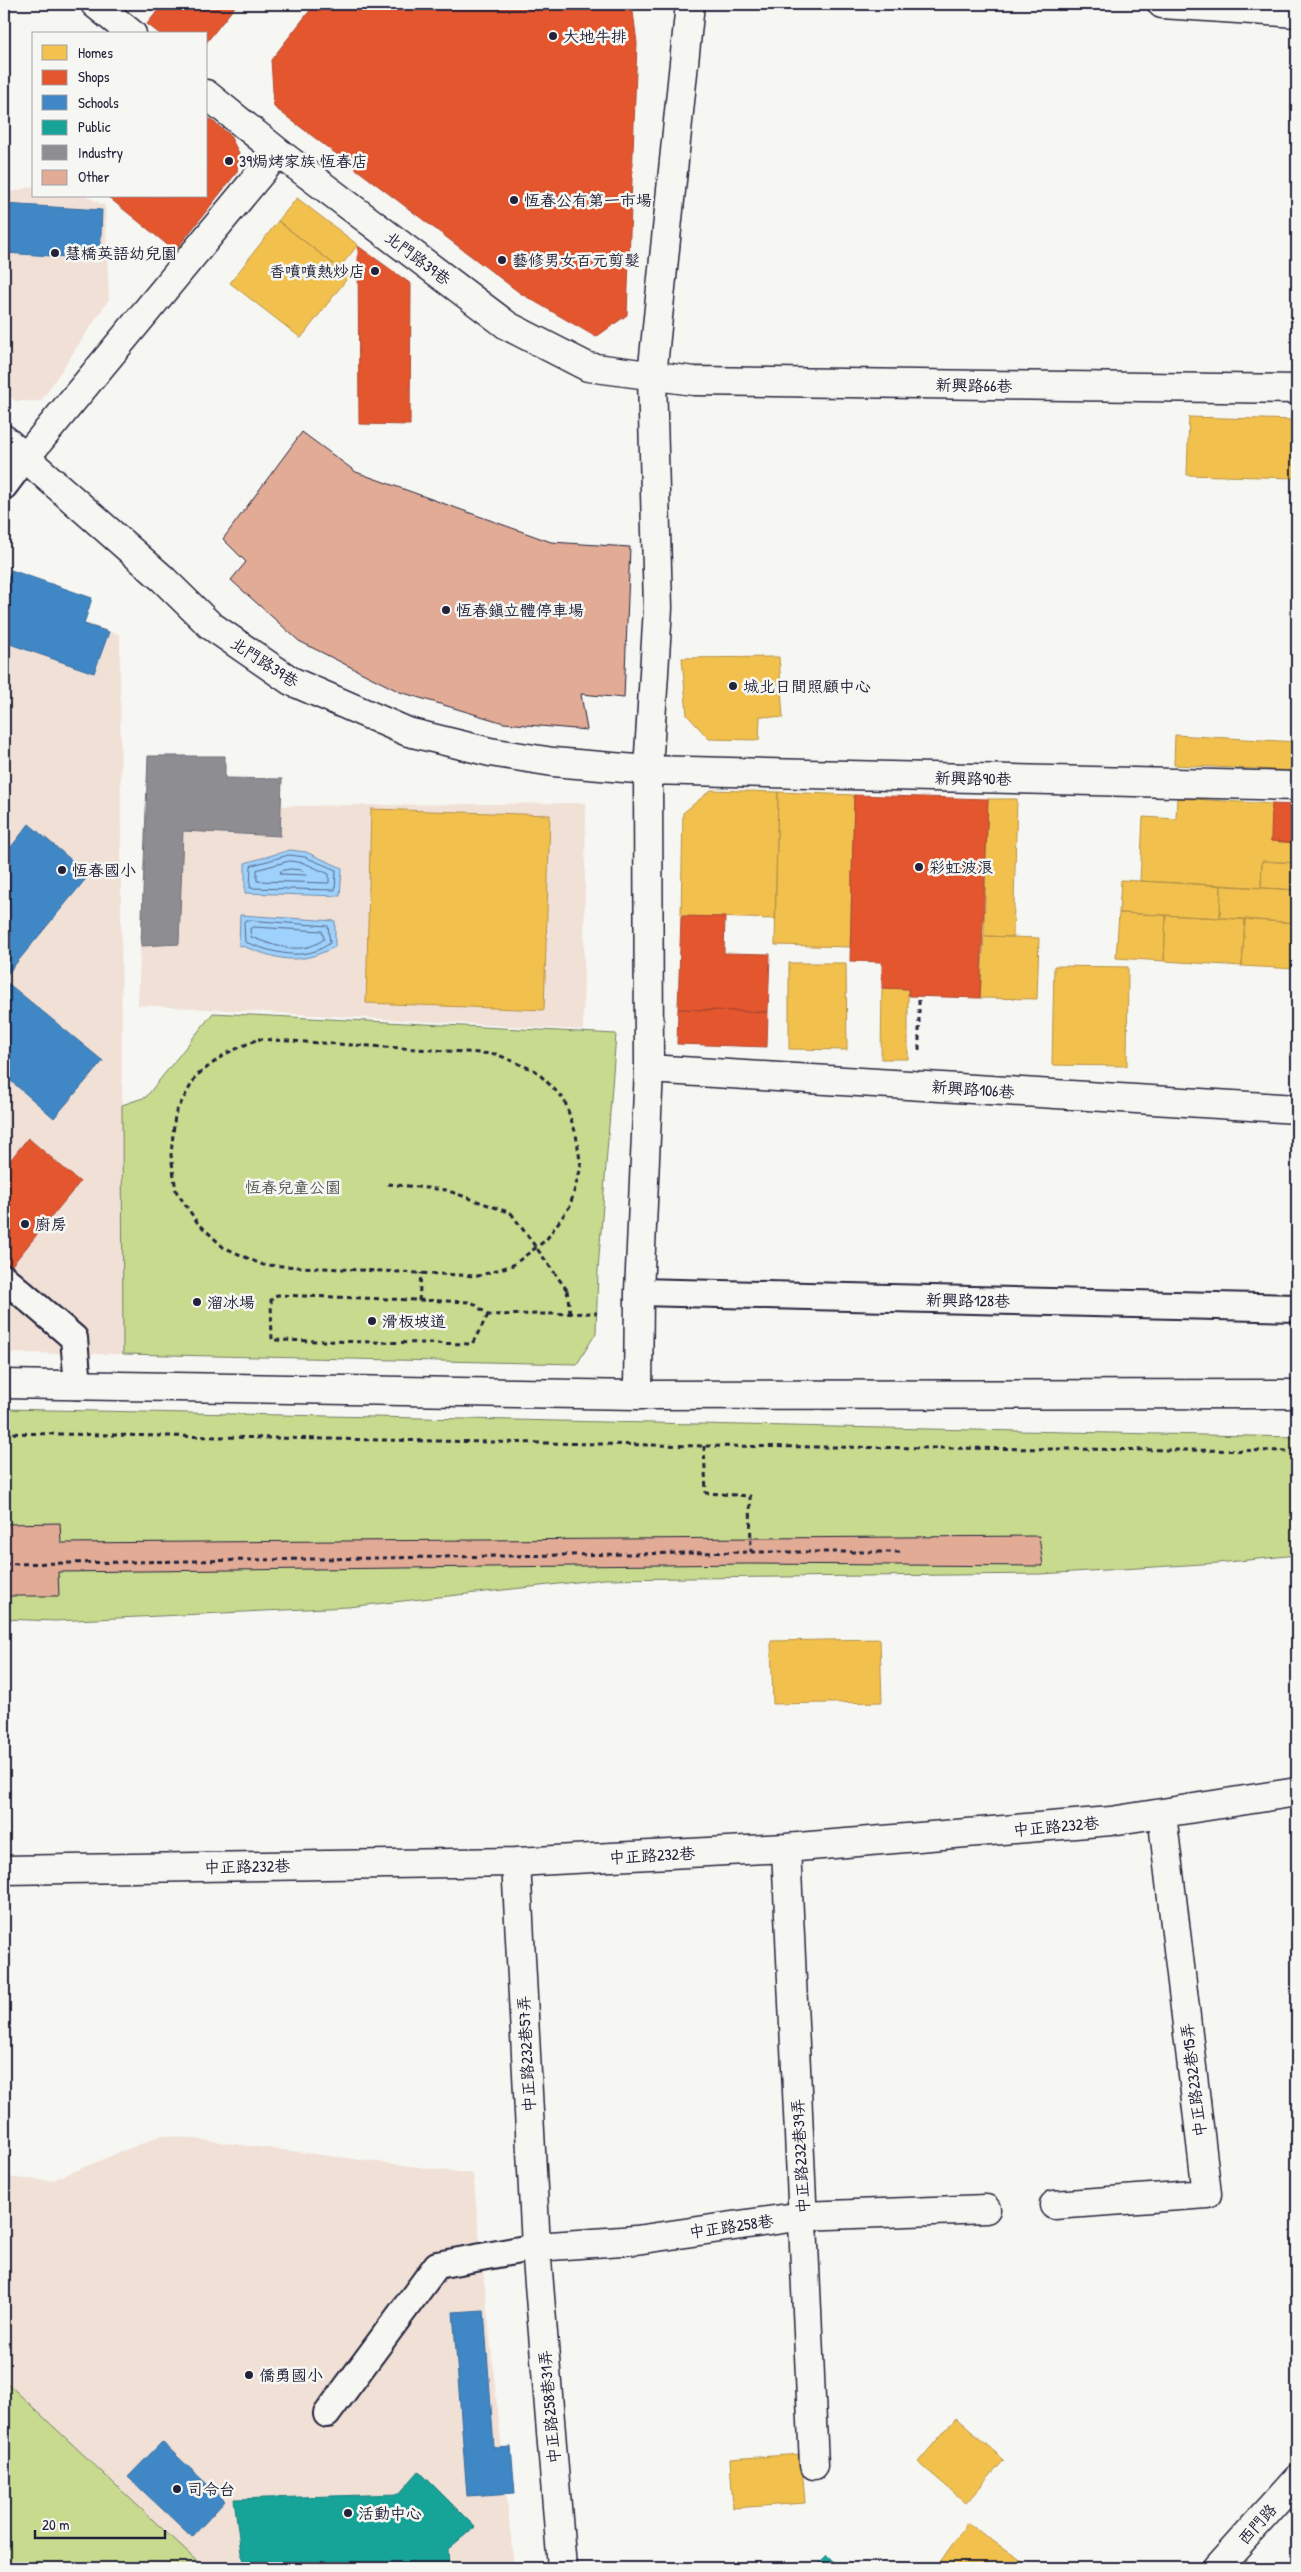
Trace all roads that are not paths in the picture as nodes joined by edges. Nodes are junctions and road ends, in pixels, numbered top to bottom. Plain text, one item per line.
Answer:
1 (94, 4) edge
2 (690, 4) edge
3 (1162, 4) edge
4 (1297, 13) edge
5 (129, 32) edge
6 (208, 96) edge
7 (278, 152) junction
8 (652, 376) junction
9 (1297, 390) edge
10 (4, 439) edge
11 (26, 458) junction
12 (4, 486) edge
13 (648, 770) junction
14 (1297, 786) edge
15 (648, 1069) junction
16 (1297, 1109) edge
17 (4, 1278) edge
18 (639, 1292) junction
19 (1297, 1308) edge
20 (4, 1384) edge
21 (78, 1386) junction
22 (1297, 1394) edge
23 (638, 1395) junction
24 (1297, 1792) edge
25 (1162, 1814) junction
26 (786, 1848) junction
27 (516, 1862) junction
28 (4, 1870) edge
29 (1054, 2205) dead end
30 (986, 2210) dead end
31 (803, 2216) junction
32 (536, 2247) junction
33 (327, 2414) dead end
34 (814, 2465) dead end
35 (1297, 2479) edge
36 (562, 2568) edge
37 (1217, 2568) edge

1 - 5 street
2 - 8 street
3 - 4 street
6 - 7 street, 北門路39巷
7 - 8 street, 北門路39巷
7 - 11 street
8 - 9 street, 新興路66巷
8 - 13 street
10 - 11 street, 北門路39巷
11 - 12 lane
11 - 13 street, 北門路39巷
13 - 14 street, 新興路90巷
13 - 15 street
15 - 16 street, 新興路106巷
15 - 18 street
17 - 21 lane
18 - 19 lane, 新興路128巷
18 - 23 street
20 - 21 street
21 - 23 street
22 - 23 street
24 - 25 street, 中正路232巷
25 - 26 street, 中正路232巷
25 - 29 street, 中正路232巷15弄
26 - 27 street, 中正路232巷
26 - 31 street, 中正路232巷39弄
27 - 28 street, 中正路232巷
27 - 32 street, 中正路232巷57弄
30 - 31 street, 中正路258巷
31 - 32 street, 中正路258巷
31 - 34 street, 中正路232巷39弄
32 - 33 lane
32 - 36 street, 中正路258巷31弄
35 - 37 street, 西門路

